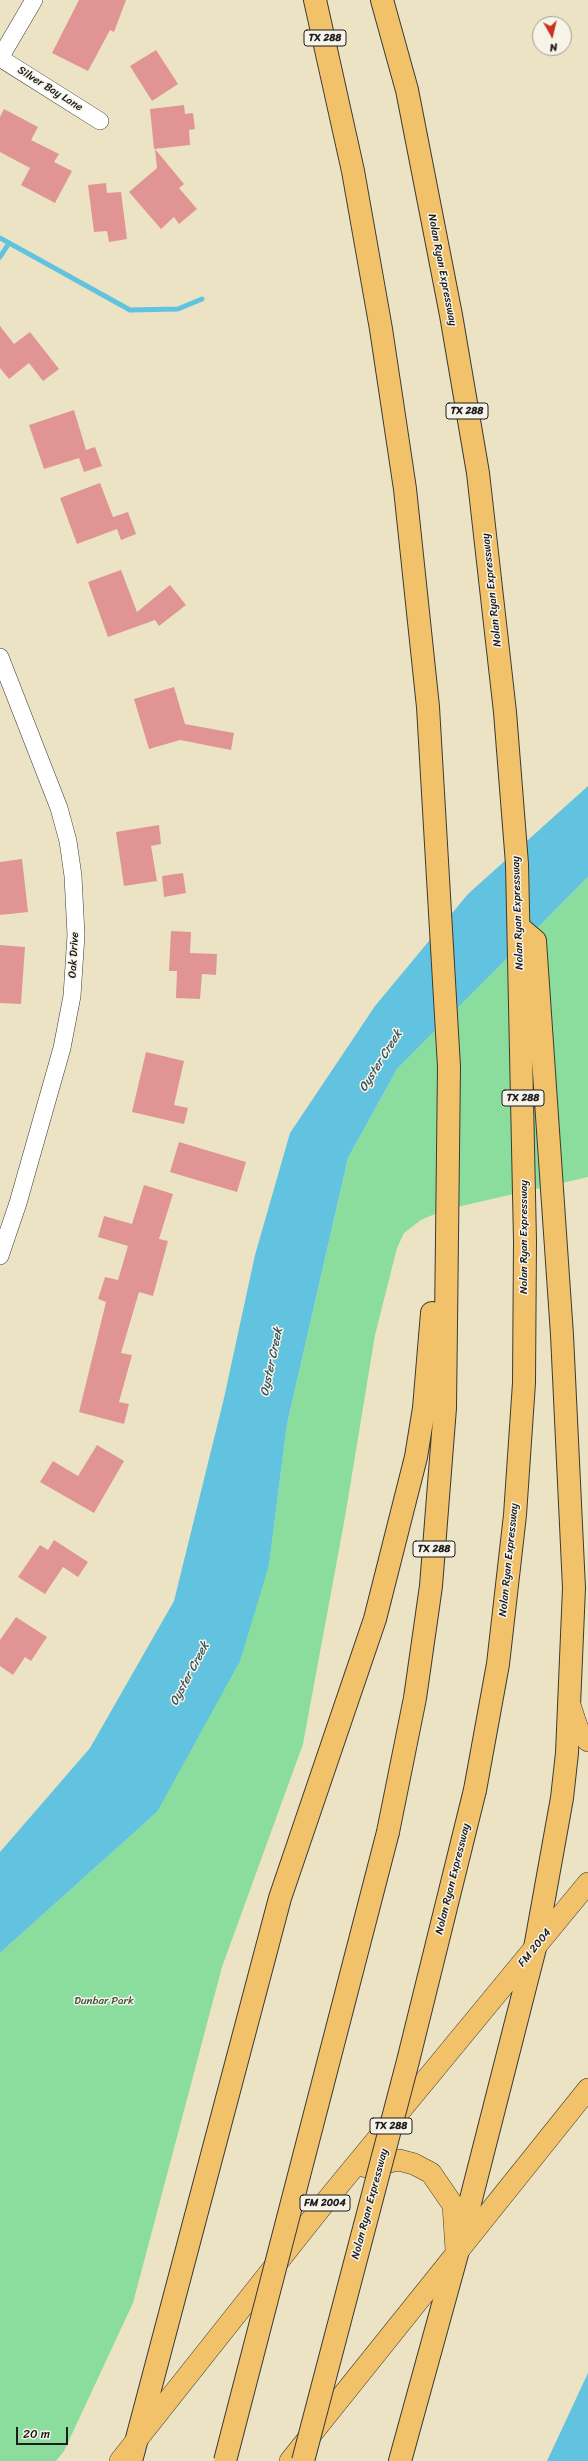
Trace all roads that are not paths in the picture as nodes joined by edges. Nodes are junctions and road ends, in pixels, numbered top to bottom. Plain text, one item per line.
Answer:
1 (34, 0) edge
2 (309, 0) edge
3 (315, 0) edge
4 (382, 0) edge
5 (392, 0) edge
6 (0, 58) edge
7 (400, 60) junction
8 (334, 76) junction
9 (100, 121) dead end
10 (0, 657) edge
11 (520, 929) junction
12 (0, 1256) edge
13 (440, 1265) junction
14 (570, 1705) junction
15 (588, 1741) edge
16 (588, 1883) edge
17 (535, 1948) junction
18 (588, 2089) edge
19 (331, 2195) junction
20 (456, 2254) junction
21 (134, 2454) edge
22 (120, 2461) edge
23 (225, 2461) edge
24 (290, 2461) edge
25 (303, 2461) edge
26 (400, 2461) edge

1 - 6 street
2 - 8 highway
3 - 8 highway, TX 288
4 - 7 highway, Nolan Ryan Expressway / TX 288
5 - 7 highway
6 - 9 street, Silver Bay Lane
7 - 11 highway, Nolan Ryan Expressway / TX 288
8 - 13 highway, TX 288
10 - 12 street, Oak Drive
11 - 14 highway
11 - 25 highway, Nolan Ryan Expressway / TX 288, bridge
13 - 21 highway
13 - 23 highway, TX 288, bridge
14 - 15 main road
14 - 17 highway
16 - 17 main road, FM 2004 / FM 2004
17 - 19 main road, FM 2004 / FM 2004
17 - 20 highway
18 - 20 main road
19 - 20 main road
19 - 21 main road, FM 2004 / FM 2004
20 - 24 main road
20 - 26 highway
21 - 22 main road, FM 2004 / FM 2004

